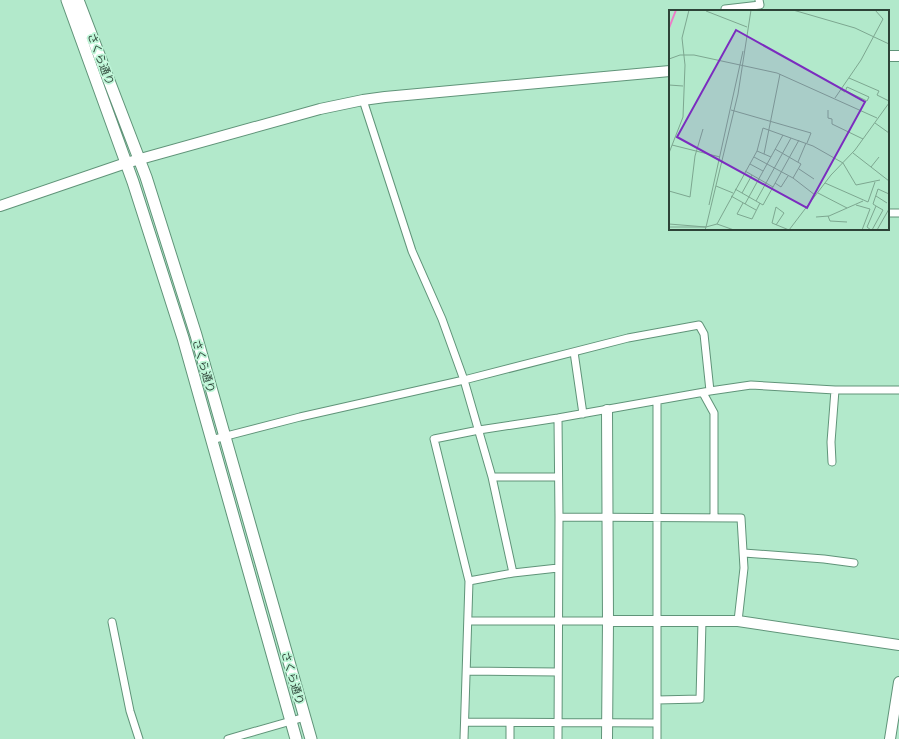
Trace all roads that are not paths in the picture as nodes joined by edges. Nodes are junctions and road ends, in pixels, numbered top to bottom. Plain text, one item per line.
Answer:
1 (67, 0) edge
2 (78, 0) edge
3 (726, 0) edge
4 (760, 0) edge
5 (725, 10) edge
6 (669, 71) edge
7 (363, 100) junction
8 (139, 159) junction
9 (126, 163) junction
10 (0, 206) edge
11 (899, 212) edge
12 (889, 213) edge
13 (574, 352) junction
14 (464, 380) junction
15 (835, 390) junction
16 (899, 390) edge
17 (706, 392) junction
18 (657, 401) junction
19 (608, 410) junction
20 (584, 414) junction
21 (558, 418) junction
22 (479, 430) junction
23 (224, 436) junction
24 (211, 440) junction
25 (832, 462) dead end
26 (492, 477) junction
27 (558, 477) junction
28 (559, 517) junction
29 (608, 518) junction
30 (657, 518) junction
31 (714, 518) junction
32 (744, 553) junction
33 (854, 563) dead end
34 (558, 568) junction
35 (513, 573) junction
36 (469, 581) junction
37 (657, 620) junction
38 (468, 621) junction
39 (558, 621) junction
40 (608, 621) junction
41 (702, 621) junction
42 (738, 621) junction
43 (112, 622) dead end
44 (899, 644) edge
45 (467, 671) junction
46 (558, 672) junction
47 (899, 682) edge
48 (657, 700) junction
49 (305, 717) junction
50 (290, 721) junction
51 (465, 722) junction
52 (558, 722) junction
53 (607, 722) junction
54 (510, 723) junction
55 (657, 723) junction
56 (139, 739) edge
57 (228, 739) edge
58 (296, 739) edge
59 (311, 739) edge
60 (464, 739) edge
61 (510, 739) edge
62 (558, 739) edge
63 (607, 739) edge
64 (657, 739) edge
65 (890, 739) edge

1 - 9 main road, さくら通り
2 - 8 main road, さくら通り
3 - 5 street
4 - 5 street
6 - 7 street
7 - 8 street
7 - 14 street
8 - 9 street
8 - 23 main road, さくら通り
9 - 10 street
9 - 24 main road, さくら通り
11 - 12 street
13 - 14 street
13 - 17 street
13 - 20 street
14 - 22 street
14 - 23 street
15 - 16 street
15 - 17 street
15 - 25 street
17 - 18 street
17 - 31 street
18 - 19 street
18 - 30 street
19 - 20 street
19 - 29 street
20 - 21 street
21 - 22 street
21 - 27 street
22 - 26 street
22 - 36 street
23 - 24 street
23 - 49 main road, さくら通り
24 - 50 main road, さくら通り
26 - 27 street
26 - 35 street
27 - 28 street
28 - 29 street
28 - 34 street
29 - 30 street
29 - 40 street
30 - 31 street
30 - 37 street
31 - 32 street
32 - 33 street
32 - 42 street
34 - 35 street
34 - 39 street
35 - 36 street
36 - 38 street
37 - 40 street
37 - 41 street
37 - 48 street
38 - 39 street
38 - 45 street
39 - 40 street
39 - 46 street
40 - 53 street
41 - 42 street
41 - 48 street
42 - 44 street
43 - 56 street
45 - 46 street
45 - 51 street
46 - 52 street
47 - 65 street
48 - 55 street
49 - 50 street
49 - 59 main road, さくら通り
50 - 57 street
50 - 58 main road, さくら通り
51 - 54 street
51 - 60 street
52 - 53 street
52 - 54 street
52 - 62 street
53 - 55 street
53 - 63 street
54 - 61 street
55 - 64 street

